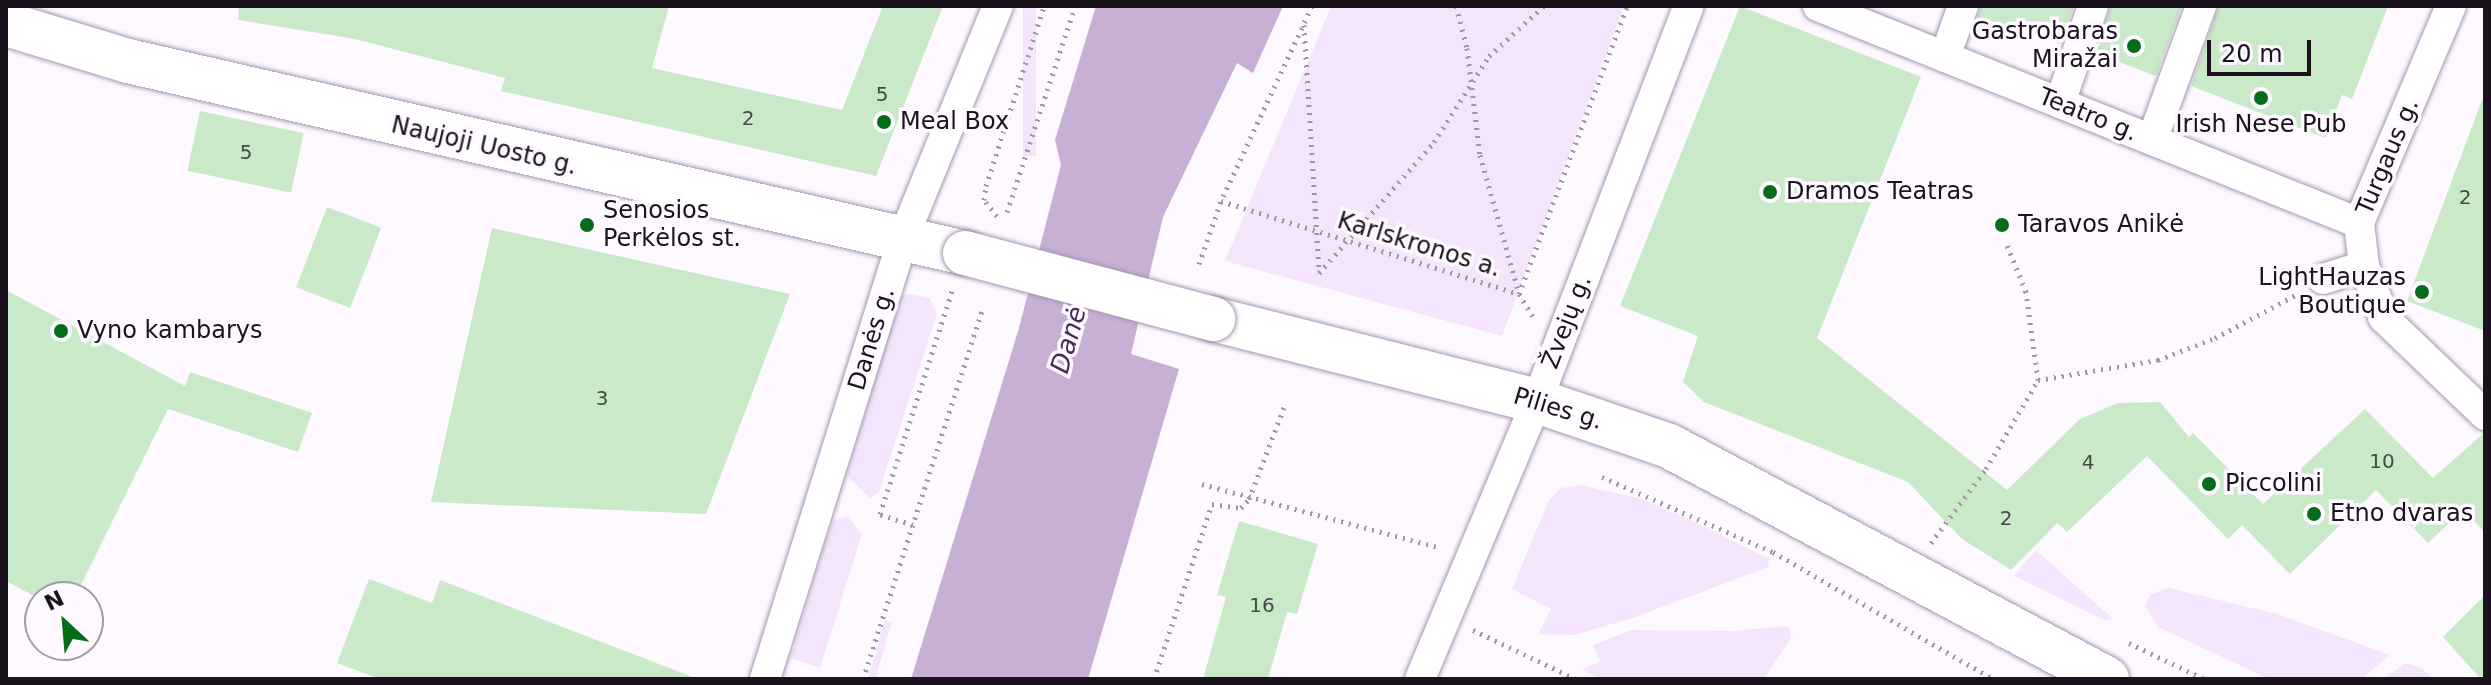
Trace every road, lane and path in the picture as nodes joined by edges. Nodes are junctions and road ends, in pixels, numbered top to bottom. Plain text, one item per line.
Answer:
1 (998, 6) edge
2 (1044, 6) edge
3 (1075, 6) edge
4 (1312, 6) edge
5 (1456, 6) edge
6 (1544, 6) edge
7 (1627, 6) edge
8 (1689, 6) edge
9 (1818, 6) edge
10 (1963, 6) edge
11 (2093, 6) edge
12 (2201, 6) edge
13 (2451, 6) edge
14 (6, 24) edge
15 (1304, 24) junction
16 (1945, 57) junction
17 (1470, 90) junction
18 (2060, 103) junction
19 (2152, 140) junction
20 (1221, 201) junction
21 (1007, 212) dead end
22 (997, 216) dead end
23 (2359, 223) junction
24 (1315, 233) junction
25 (902, 241) junction
26 (1347, 241) junction
27 (2007, 245) dead end
28 (965, 253) junction
29 (1199, 264) dead end
30 (2364, 266) junction
31 (2323, 279) joint
32 (1519, 294) junction
33 (982, 311) dead end
34 (1556, 352) junction
35 (2038, 380) junction
36 (1537, 401) junction
37 (1286, 402) dead end
38 (2485, 415) edge
39 (1602, 477) dead end
40 (1202, 484) dead end
41 (1249, 499) junction
42 (913, 525) junction
43 (1473, 555) junction
44 (1907, 575) junction
45 (1447, 618) junction
46 (765, 679) edge
47 (863, 679) edge
48 (1154, 679) edge
49 (1420, 679) edge
50 (1576, 679) edge
51 (1993, 679) edge
52 (2107, 679) edge

1 - 25 street, Danės g.
2 - 22 path
3 - 21 path
4 - 15 path
5 - 17 path
6 - 17 path
7 - 32 path, Karlskronos a.
8 - 34 street, Žvejų g.
9 - 16 street, Teatro g.
10 - 16 street
11 - 18 street
12 - 19 street
13 - 23 street, Turgaus g.
14 - 25 main road, Naujoji Uosto g.
15 - 20 path
15 - 24 path
16 - 18 street, Teatro g.
17 - 26 path
17 - 32 path
18 - 19 street, Teatro g.
19 - 23 street, Teatro g.
20 - 24 path, Karlskronos a.
20 - 29 path
23 - 30 street, Turgaus g.
24 - 26 path, Karlskronos a.
24 - 26 path
25 - 28 main road, Naujoji Uosto g.
25 - 46 street, Danės g.
26 - 32 path, Karlskronos a.
27 - 35 path
28 - 36 main road, Pilies g., bridge
28 - 42 path
30 - 31 street
30 - 38 street, Turgaus g.
31 - 35 path
32 - 34 path
33 - 42 path
34 - 36 street, Žvejų g.
35 - 44 path
36 - 43 street, Žvejų g.
36 - 44 main road, Pilies g.
37 - 41 path
39 - 51 path
40 - 41 path
41 - 43 path
41 - 48 path
42 - 47 path
43 - 45 street, Žvejų g.
44 - 52 main road, Pilies g.
45 - 49 street, Žvejų g.
45 - 50 path

